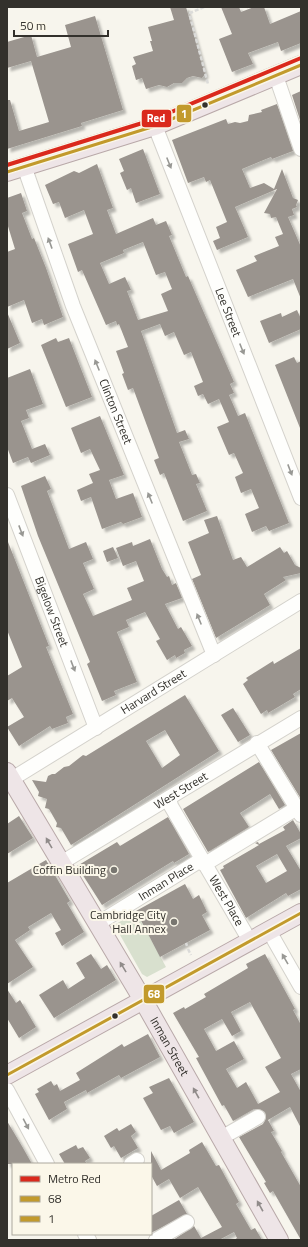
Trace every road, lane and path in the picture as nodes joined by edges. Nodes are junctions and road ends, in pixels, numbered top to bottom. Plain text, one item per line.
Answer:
1 (204, 7) edge
2 (301, 65) edge
3 (276, 76) junction
4 (208, 84) dead end
5 (155, 126) junction
6 (301, 149) edge
7 (15, 169) edge
8 (7, 495) edge
9 (301, 498) edge
10 (301, 602) edge
11 (214, 655) junction
12 (301, 718) edge
13 (96, 728) junction
14 (257, 743) junction
15 (8, 778) edge
16 (169, 798) junction
17 (299, 811) edge
18 (61, 863) junction
19 (204, 864) junction
20 (301, 913) edge
21 (97, 924) junction
22 (269, 931) junction
23 (250, 941) junction
24 (187, 946) dead end
25 (191, 955) dead end
26 (301, 987) edge
27 (143, 1000) junction
28 (7, 1075) edge
29 (7, 1090) edge
30 (258, 1117) dead end
31 (221, 1138) junction
32 (46, 1163) edge
33 (187, 1222) dead end
34 (156, 1240) edge
35 (279, 1240) edge

1 - 4 path
2 - 3 main road
3 - 5 main road
3 - 6 street
5 - 7 main road
5 -> 9 street, Lee Street
11 -> 7 street, Clinton Street
8 -> 13 street, Bigelow Street
10 - 11 street, Harvard Street
11 - 13 street, Harvard Street
12 - 14 street, West Street
13 - 15 street, Harvard Street
14 - 16 street, West Street
14 - 17 street
18 -> 15 main road, Inman Street
16 - 18 street, West Street
16 - 19 street, West Place
17 - 19 street, Inman Place
18 - 21 main road, Inman Street
19 - 21 street, Inman Place
19 - 23 street, West Place
20 - 22 main road
27 -> 21 main road, Inman Street
22 - 23 main road
26 -> 22 street
23 - 27 main road
24 - 25 path
27 - 28 main road
31 -> 27 main road, Inman Street
29 -> 32 street
30 - 31 street
35 -> 31 main road, Inman Street
33 - 34 street

